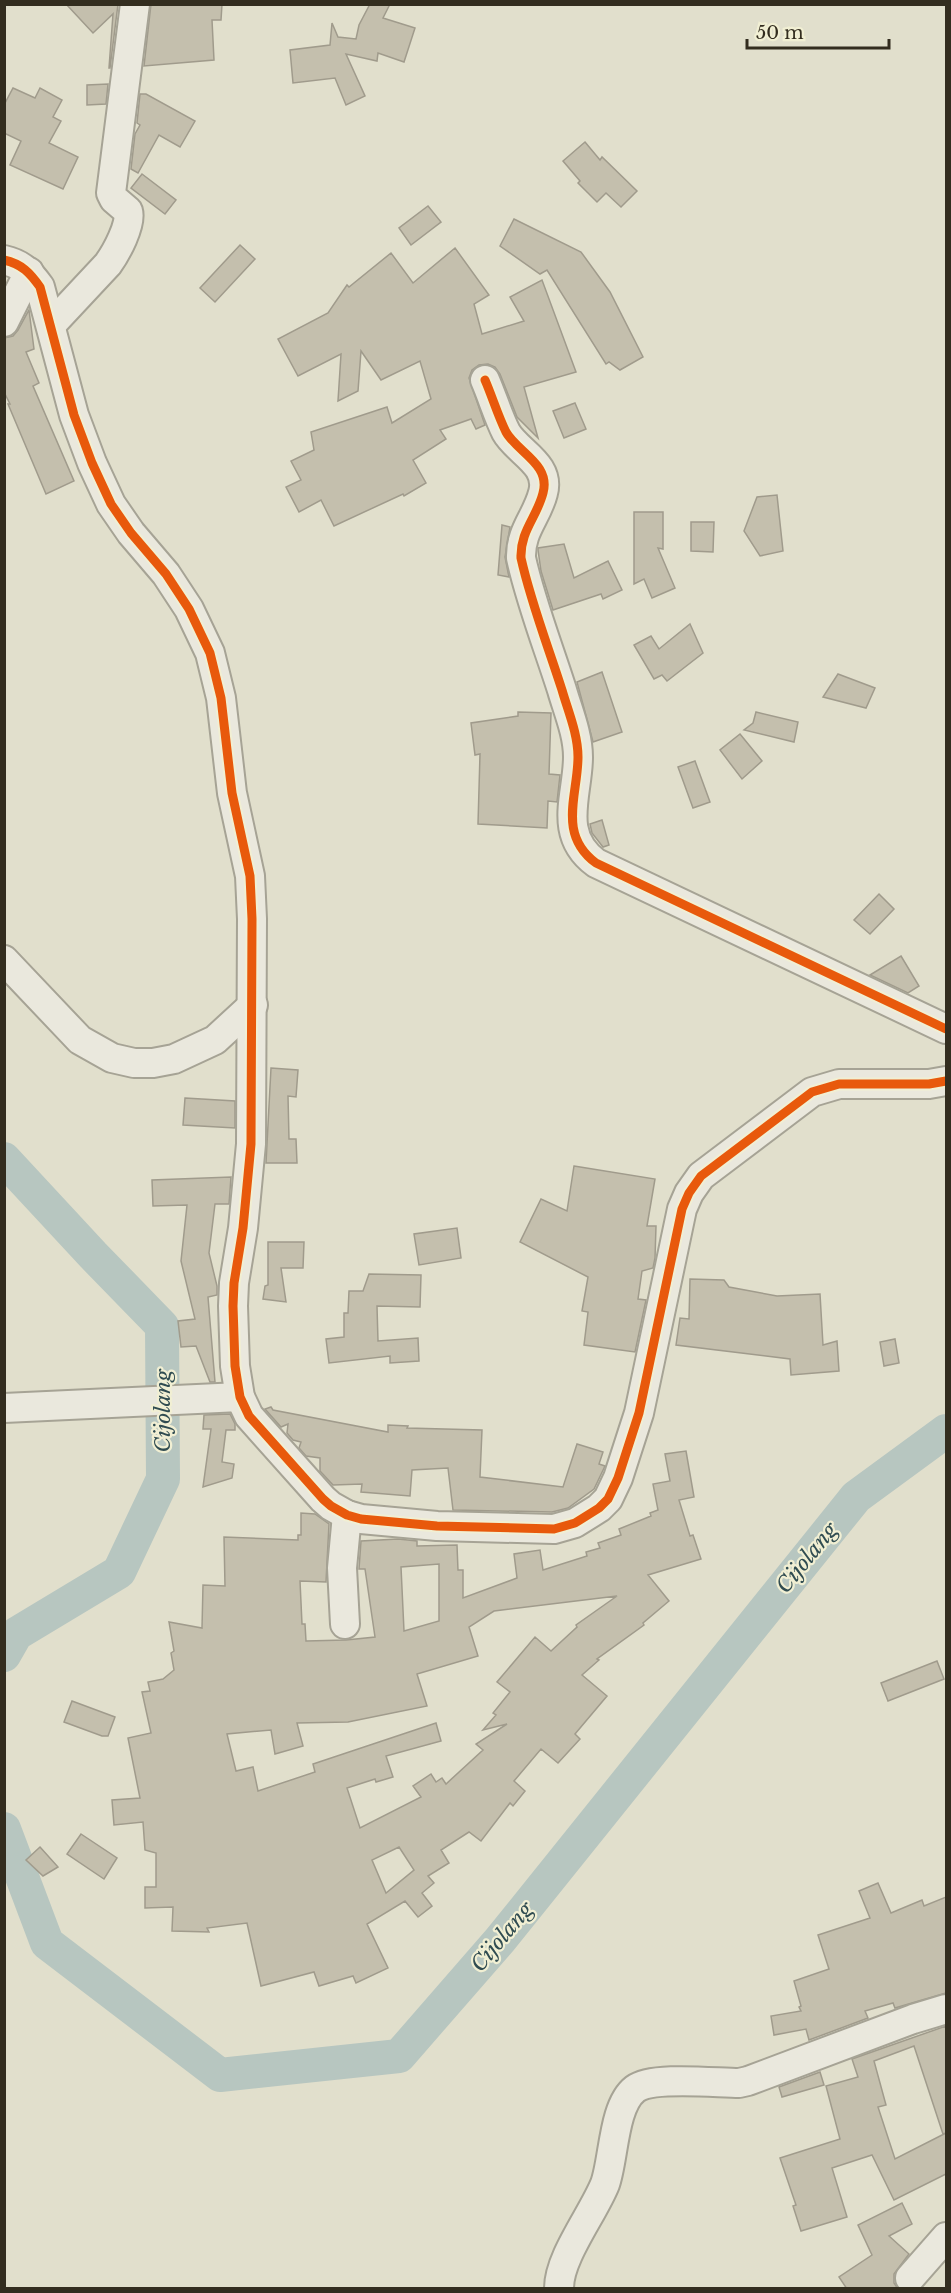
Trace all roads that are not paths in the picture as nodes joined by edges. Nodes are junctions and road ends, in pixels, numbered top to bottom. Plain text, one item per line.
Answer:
1 (135, 4) edge
2 (17, 266) edge
3 (4, 322) edge
4 (51, 325) junction
5 (485, 380) dead end
6 (4, 960) edge
7 (254, 1005) junction
8 (946, 1029) edge
9 (946, 1081) edge
10 (240, 1397) junction
11 (4, 1408) edge
12 (347, 1515) junction
13 (345, 1624) dead end
14 (946, 2009) edge
15 (946, 2237) edge
16 (910, 2278) dead end
17 (560, 2289) edge

1 - 4 street
2 - 3 street
2 - 4 street
4 - 7 street
5 - 8 street
6 - 7 street
7 - 10 street
9 - 12 street
10 - 11 street
10 - 12 street
12 - 13 street
14 - 17 street
15 - 16 street

